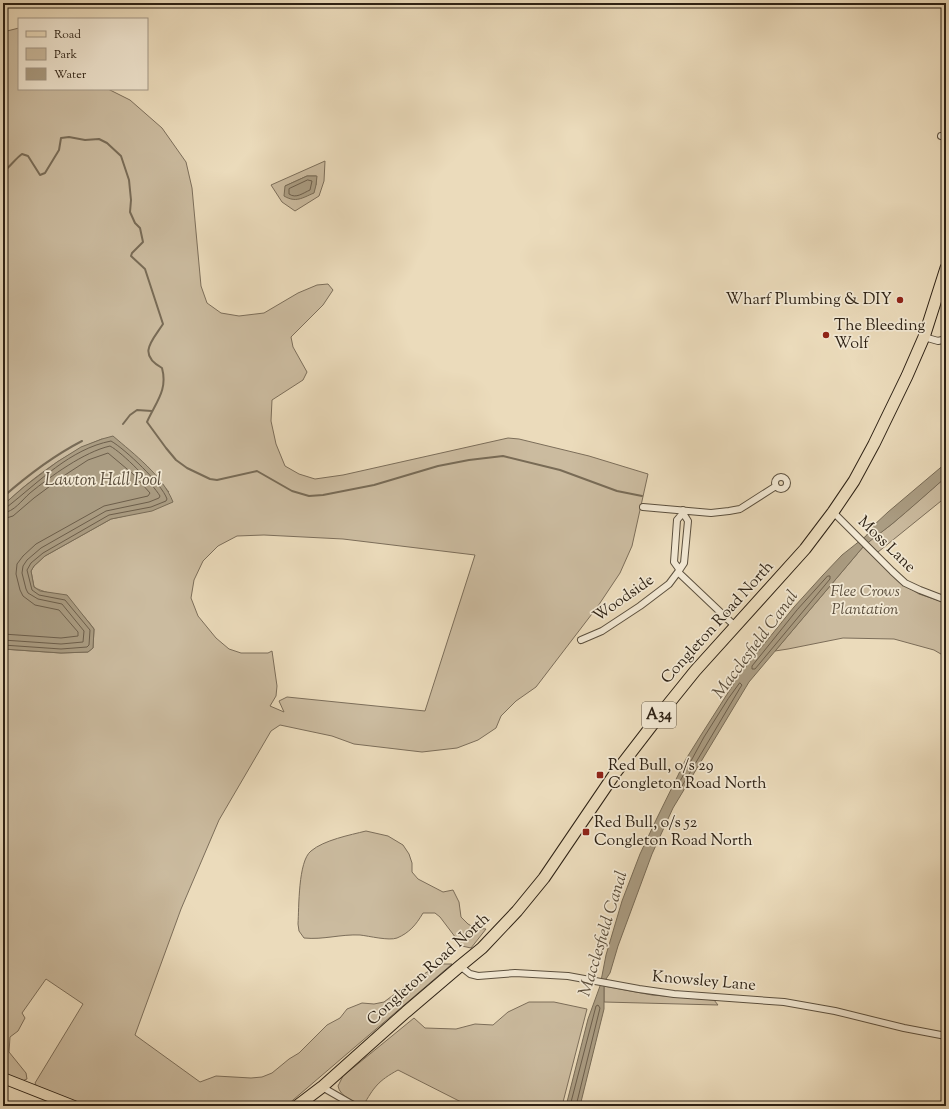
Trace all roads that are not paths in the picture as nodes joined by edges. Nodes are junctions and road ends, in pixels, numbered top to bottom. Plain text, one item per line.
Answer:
1 (946, 268) edge
2 (924, 337) junction
3 (946, 339) edge
4 (776, 486) dead end
5 (643, 507) dead end
6 (683, 511) junction
7 (833, 512) junction
8 (678, 571) junction
9 (946, 600) edge
10 (736, 627) junction
11 (581, 640) dead end
12 (460, 966) junction
13 (946, 1036) edge
14 (3, 1078) edge
15 (322, 1088) junction
16 (74, 1106) edge
17 (297, 1106) edge
18 (355, 1106) edge

1 - 2 highway, Congleton Road North / A34
2 - 3 street
2 - 7 highway, Congleton Road North / A34
4 - 6 street
5 - 6 street
6 - 8 street
6 - 8 street
7 - 9 street, Moss Lane
7 - 10 highway, Congleton Road North / A34
8 - 10 street
8 - 11 street, Woodside
10 - 12 highway, Congleton Road North / A34
12 - 13 street, Knowsley Lane
12 - 15 highway, Congleton Road North / A34
14 - 16 main road
15 - 17 highway, Congleton Road North / A34
15 - 18 street

